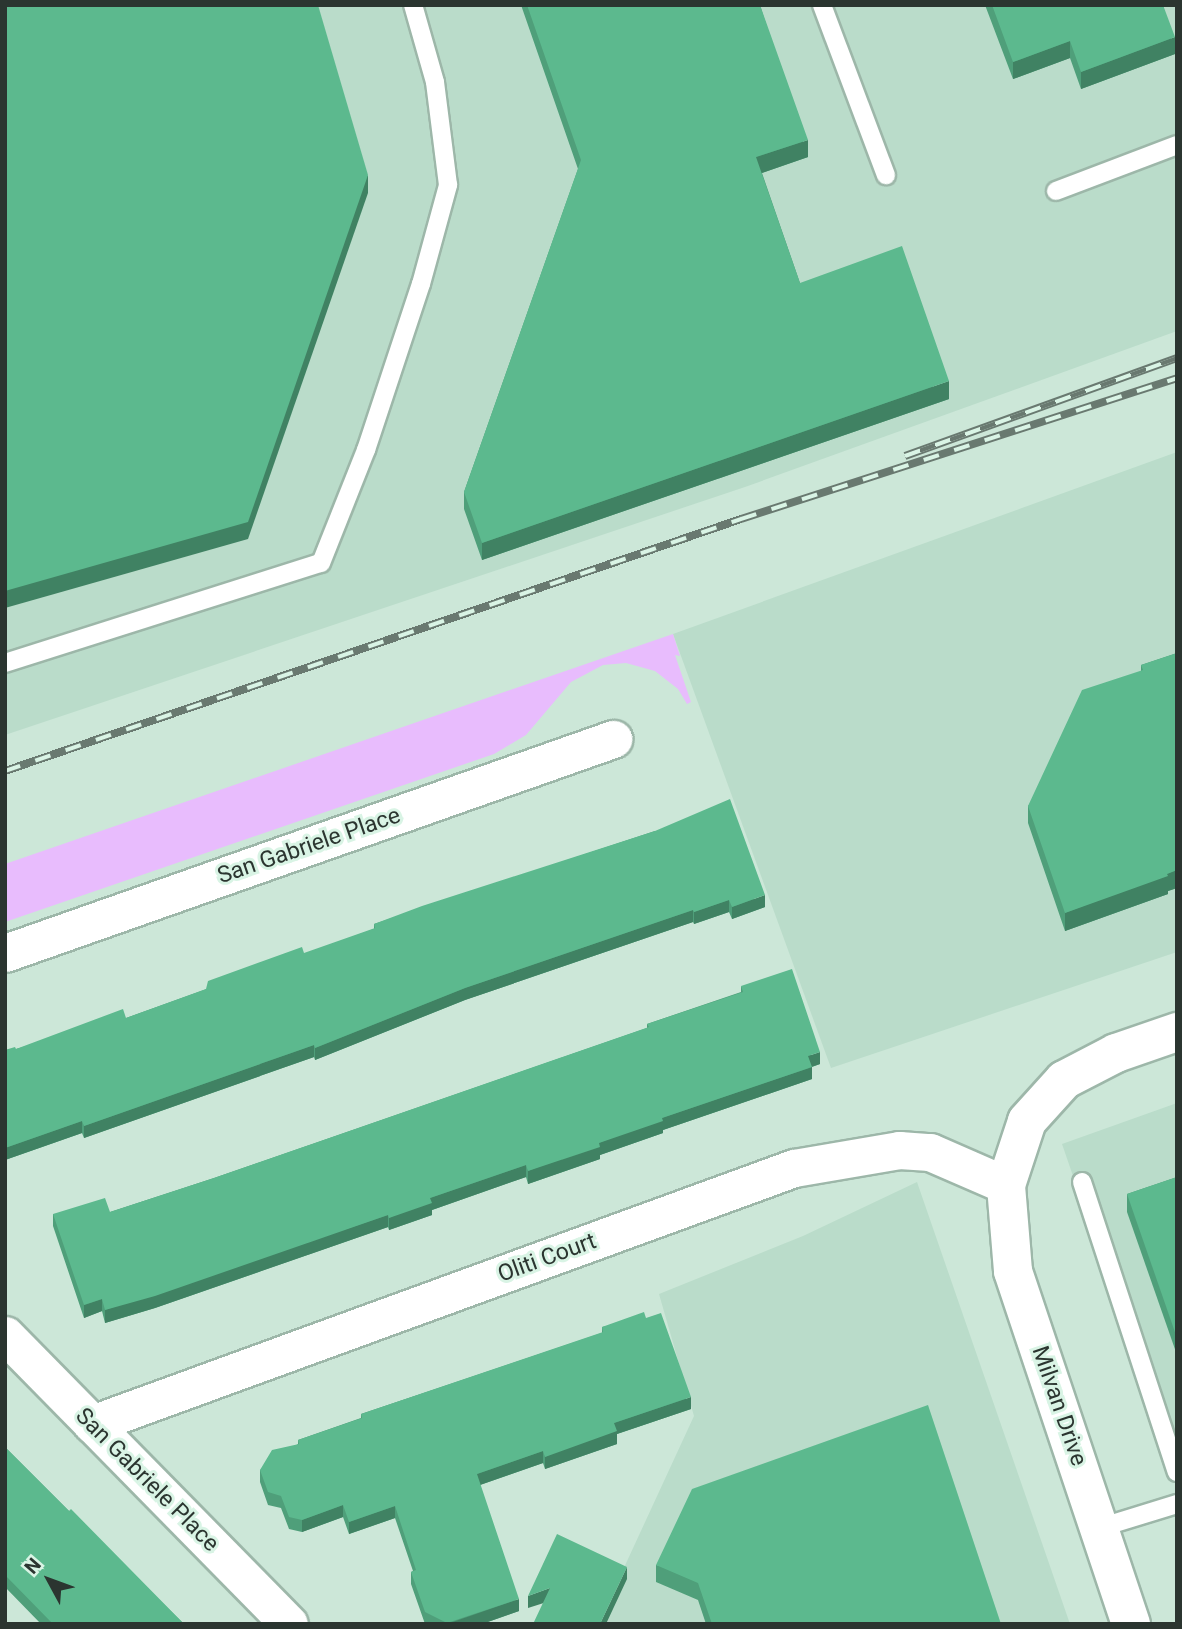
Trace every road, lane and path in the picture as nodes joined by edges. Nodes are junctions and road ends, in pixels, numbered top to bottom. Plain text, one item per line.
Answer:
1 (412, 5) edge
2 (822, 5) edge
3 (1177, 145) edge
4 (886, 175) dead end
5 (1056, 191) dead end
6 (5, 663) edge
7 (613, 739) dead end
8 (5, 953) edge
9 (1177, 1032) edge
10 (1082, 1182) dead end
11 (1006, 1185) junction
12 (5, 1335) edge
13 (92, 1424) junction
14 (1177, 1472) edge
15 (1177, 1504) edge
16 (1099, 1528) junction
17 (289, 1624) edge
18 (1131, 1624) edge

1 - 6 lane
2 - 4 lane
3 - 5 lane
7 - 8 street, San Gabriele Place
9 - 11 street
10 - 14 lane
11 - 13 street, Oliti Court
11 - 16 street, Milvan Drive
12 - 13 street, San Gabriele Place
13 - 17 street, San Gabriele Place
15 - 16 lane
16 - 18 street, Milvan Drive

